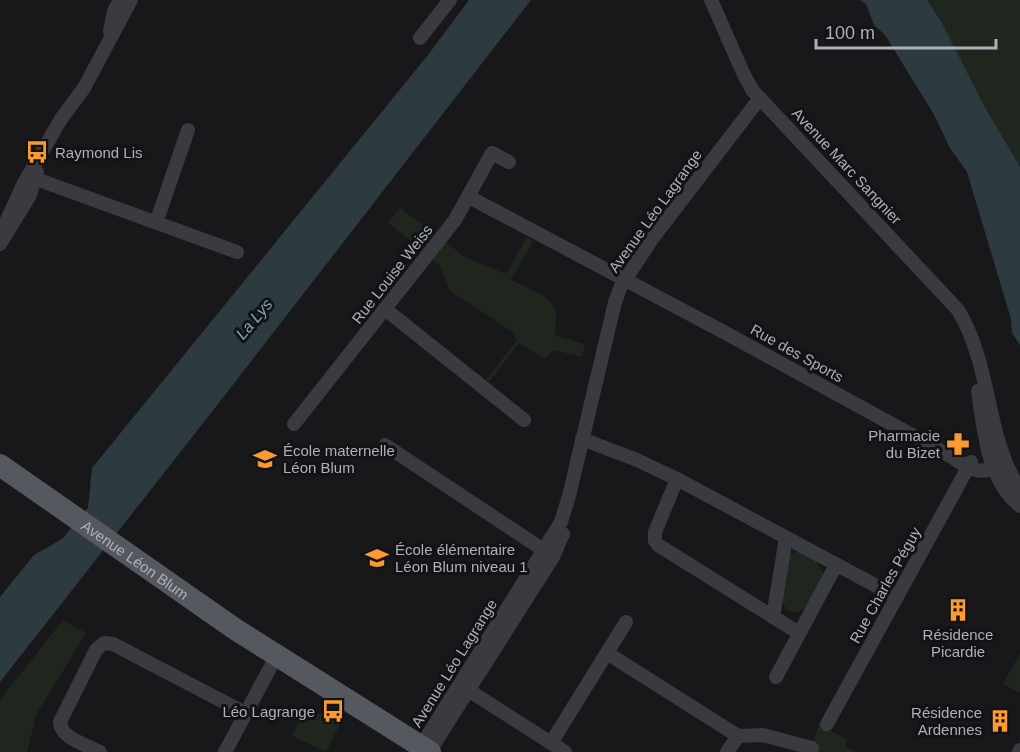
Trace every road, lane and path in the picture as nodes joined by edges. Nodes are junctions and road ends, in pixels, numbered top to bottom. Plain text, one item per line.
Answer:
1 (120, 0) edge
2 (131, 0) edge
3 (450, 0) edge
4 (711, 0) edge
5 (420, 38) dead end
6 (106, 45) junction
7 (760, 98) junction
8 (188, 130) dead end
9 (509, 162) dead end
10 (32, 177) junction
11 (469, 197) junction
12 (156, 223) junction
13 (0, 235) edge
14 (0, 244) edge
15 (237, 252) dead end
16 (624, 280) junction
17 (385, 309) junction
18 (524, 420) dead end
19 (294, 424) dead end
20 (582, 439) junction
21 (386, 445) dead end
22 (998, 461) junction
23 (970, 464) junction
24 (0, 465) edge
25 (677, 478) junction
26 (1020, 490) edge
27 (1020, 506) edge
28 (786, 537) junction
29 (548, 554) junction
30 (836, 565) junction
31 (897, 597) junction
32 (773, 618) junction
33 (626, 622) dead end
34 (799, 633) junction
35 (607, 652) junction
36 (275, 658) junction
37 (776, 677) dead end
38 (464, 688) junction
39 (245, 713) junction
40 (827, 724) dead end
41 (738, 736) junction
42 (551, 743) junction
43 (812, 747) dead end
44 (424, 751) edge
45 (100, 752) edge
46 (225, 752) edge
47 (565, 752) edge
48 (728, 752) edge

1 - 6 street
2 - 6 street
3 - 5 street
4 - 7 street, Avenue Marc Sangnier
6 - 10 street
7 - 16 street, Avenue Léo Lagrange
7 - 22 street, Avenue Marc Sangnier
8 - 12 street
9 - 11 street, Rue Louise Weiss
10 - 12 street
10 - 13 street
10 - 14 street
11 - 16 street, Rue des Sports
11 - 17 street, Rue Louise Weiss
12 - 15 street
16 - 20 street, Avenue Léo Lagrange
16 - 23 street, Rue des Sports
17 - 18 street
17 - 19 street, Rue Louise Weiss
20 - 25 street
20 - 29 street, Avenue Léo Lagrange
21 - 29 street
22 - 23 street
22 - 26 street, Avenue Marc Sangnier
22 - 27 street, Avenue Marc Sangnier
23 - 31 street, Rue Charles Péguy
24 - 36 main road, Avenue Léon Blum
25 - 28 street
25 - 32 street
28 - 30 street
28 - 32 street
29 - 38 street, Avenue Léo Lagrange
30 - 31 street
30 - 34 street
31 - 40 street, Rue Charles Péguy
32 - 34 street
33 - 35 street
34 - 37 street
35 - 41 street
35 - 42 street
36 - 39 street
36 - 44 main road, Avenue Léon Blum
38 - 42 street
38 - 44 street, Avenue Léo Lagrange
39 - 45 street
39 - 46 street
41 - 43 street
41 - 48 street
42 - 47 street

